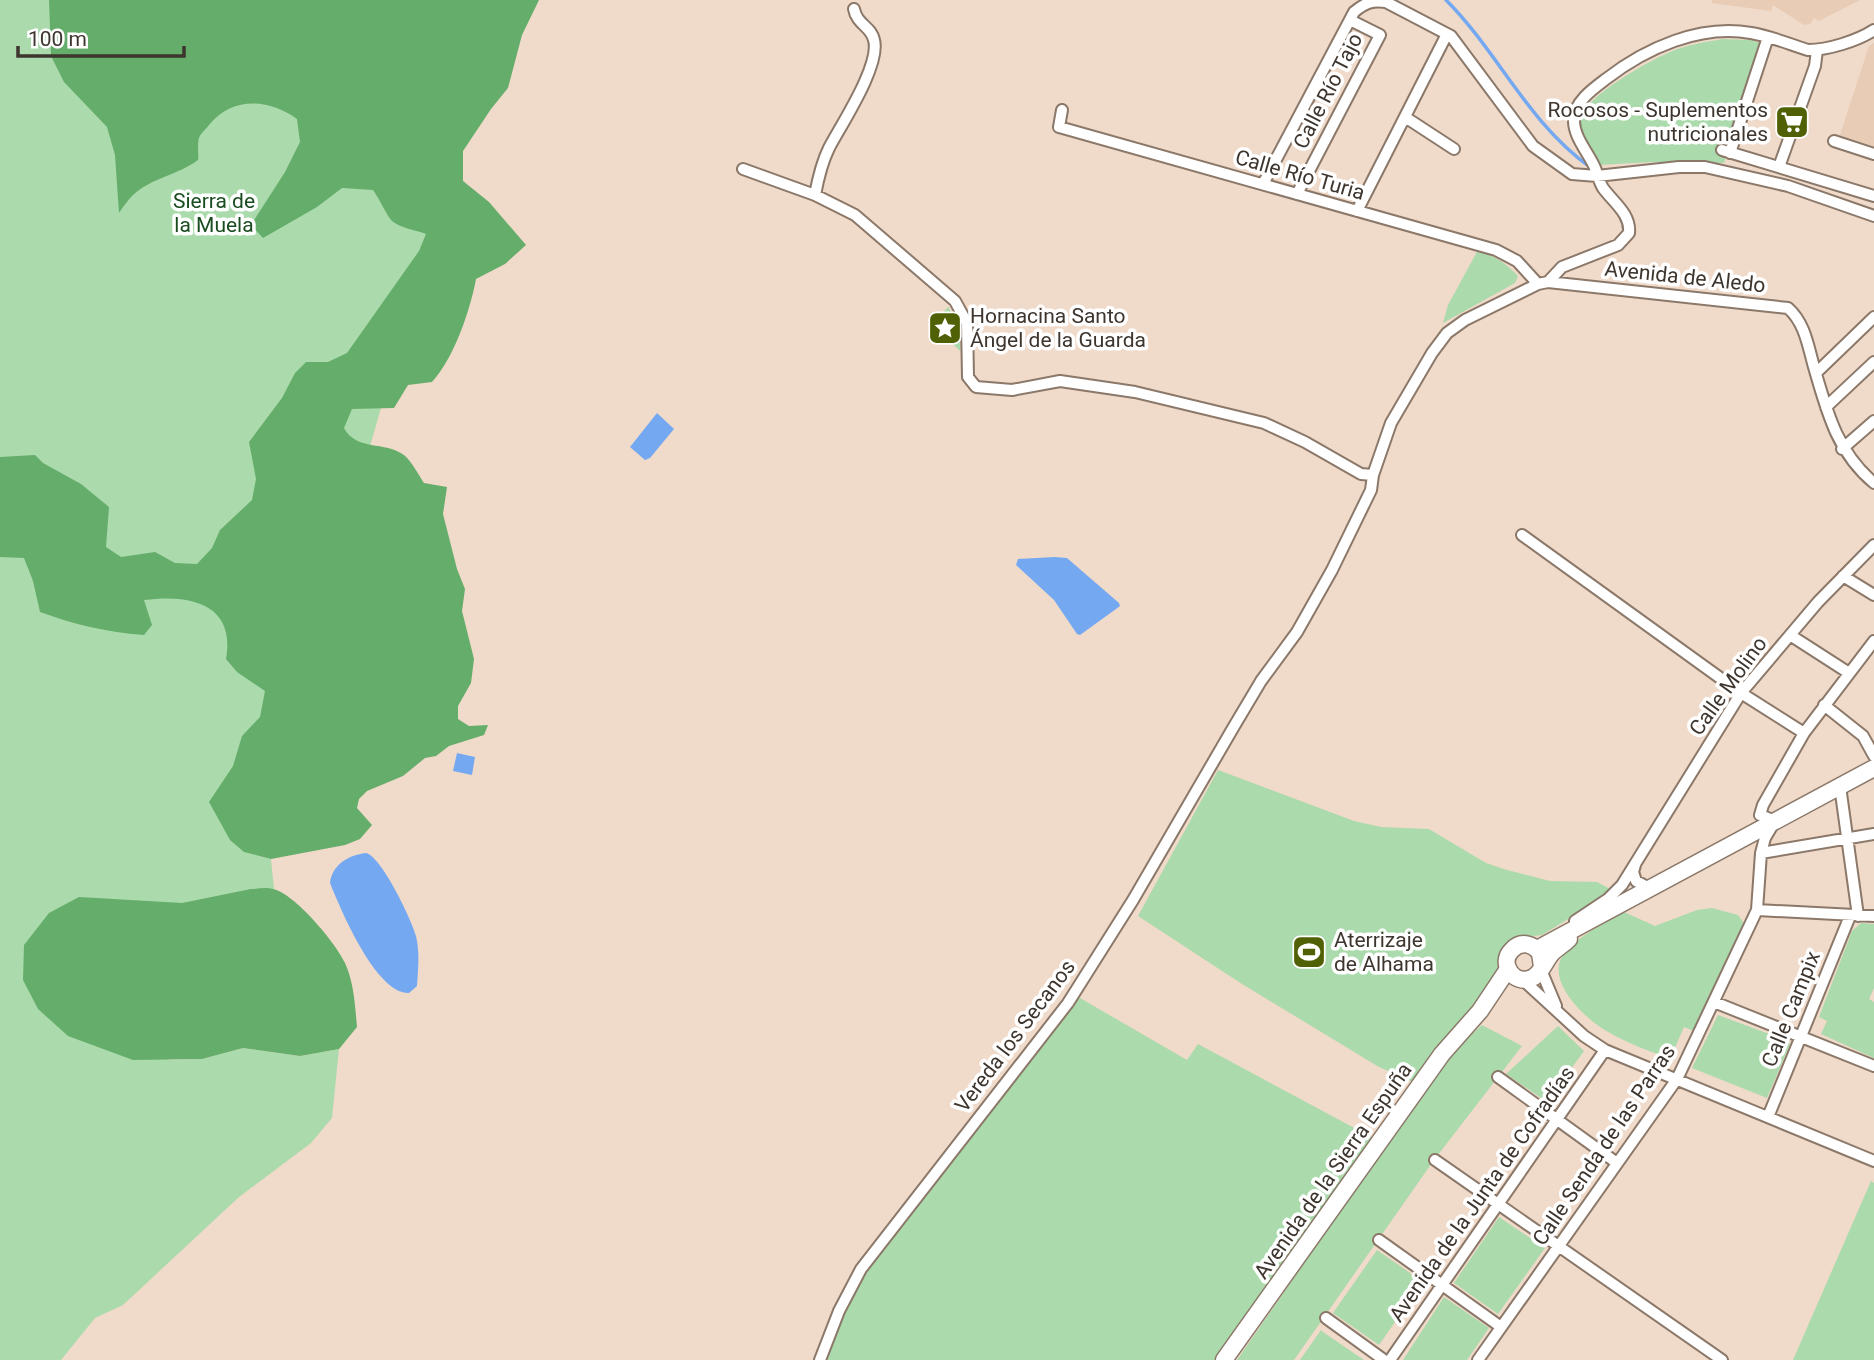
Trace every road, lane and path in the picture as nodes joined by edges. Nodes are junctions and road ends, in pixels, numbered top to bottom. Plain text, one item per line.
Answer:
1 (854, 9) dead end
2 (1350, 20) junction
3 (1874, 30) edge
4 (1447, 34) junction
5 (1768, 37) junction
6 (1817, 50) junction
7 (1062, 110) dead end
8 (1405, 117) junction
9 (1833, 141) dead end
10 (1454, 149) dead end
11 (1874, 155) edge
12 (1779, 167) junction
13 (743, 169) dead end
14 (1597, 176) junction
15 (1262, 184) junction
16 (1297, 194) junction
17 (815, 195) junction
18 (1874, 196) edge
19 (1357, 211) junction
20 (1874, 216) edge
21 (1543, 283) junction
22 (1874, 317) edge
23 (1874, 362) edge
24 (1816, 373) junction
25 (1826, 407) junction
26 (1874, 421) edge
27 (1842, 449) junction
28 (1373, 475) junction
29 (1873, 481) edge
30 (1522, 535) dead end
31 (1874, 545) edge
32 (1843, 576) junction
33 (1874, 595) edge
34 (1790, 635) junction
35 (1873, 646) edge
36 (1849, 673) junction
37 (1741, 693) junction
38 (1824, 705) junction
39 (1804, 733) junction
40 (1874, 756) edge
41 (1874, 768) edge
42 (1840, 786) junction
43 (1775, 821) junction
44 (1874, 834) edge
45 (1848, 839) junction
46 (1761, 853) junction
47 (1635, 865) junction
48 (1649, 888) junction
49 (1757, 911) junction
50 (1854, 916) junction
51 (1874, 916) edge
52 (1596, 918) junction
53 (1534, 947) junction
54 (1541, 968) junction
55 (1508, 970) junction
56 (1522, 980) junction
57 (1714, 1002) junction
58 (1557, 1009) junction
59 (1480, 1011) junction
60 (1800, 1037) junction
61 (1605, 1050) junction
62 (1874, 1066) edge
63 (1498, 1077) dead end
64 (1677, 1079) junction
65 (1769, 1117) junction
66 (1557, 1120) junction
67 (1435, 1160) dead end
68 (1874, 1161) edge
69 (1617, 1163) junction
70 (1499, 1204) junction
71 (1379, 1240) dead end
72 (1560, 1245) junction
73 (1442, 1285) junction
74 (1325, 1318) dead end
75 (1502, 1327) junction
76 (820, 1360) edge
77 (1224, 1360) edge
78 (1384, 1360) edge
79 (1390, 1360) edge
80 (1478, 1360) edge
81 (1722, 1360) edge

1 - 17 street
2 - 4 street
2 - 15 street
2 - 16 street, Calle Río Tajo
3 - 6 street
4 - 8 street
4 - 14 street
5 - 6 street
5 - 12 street
5 - 14 street
6 - 12 street
7 - 15 street, Calle Río Turia
8 - 10 street
8 - 19 street
9 - 11 street
12 - 18 street
13 - 17 street
14 - 20 street
14 - 21 street, Vereda los Secanos
15 - 16 street, Calle Río Turia
16 - 19 street, Calle Río Turia
17 - 28 street
19 - 21 street, Calle Río Turia
21 - 24 street, Avenida de Aledo
21 - 28 street, Vereda los Secanos
22 - 24 street
23 - 25 street
24 - 25 street, Avenida de Aledo
25 - 27 street, Avenida de Aledo
26 - 27 street
27 - 29 street, Avenida de Aledo
28 - 76 street, Vereda los Secanos
30 - 37 street
31 - 32 street, Calle Molino
32 - 33 street
32 - 34 street, Calle Molino
34 - 36 street
34 - 37 street, Calle Molino
35 - 36 street
36 - 38 street
37 - 39 street
37 - 47 street, Calle Molino
38 - 39 street
38 - 40 street
39 - 43 street
41 - 42 main road
42 - 43 main road
42 - 45 street, Calle Campix
43 - 46 street, Calle Senda de las Parras
43 - 48 main road
44 - 45 street
45 - 46 street
45 - 50 street, Calle Campix
46 - 49 street, Calle Senda de las Parras
47 - 48 street
47 - 53 street, Calle Molino
48 - 52 main road
49 - 50 street
49 - 57 street, Calle Senda de las Parras
50 - 51 street
50 - 60 street, Calle Campix
52 - 53 main road
52 - 54 main road
53 - 54 main road
53 - 55 main road
54 - 56 main road
54 - 58 street
55 - 56 main road
55 - 59 main road, Avenida de la Sierra Espuña
56 - 58 street
56 - 59 main road, Avenida de la Sierra Espuña
57 - 60 street
57 - 64 street, Calle Senda de las Parras
58 - 61 street
59 - 77 main road, Avenida de la Sierra Espuña
60 - 62 street
60 - 65 street, Calle Campix
61 - 64 street
61 - 66 street, Avenida de la Junta de Cofradías
63 - 66 street
64 - 65 street
64 - 69 street, Calle Senda de las Parras
65 - 68 street
66 - 69 street
66 - 70 street, Avenida de la Junta de Cofradías
67 - 70 street
69 - 72 street, Calle Senda de las Parras
70 - 72 street
70 - 73 street, Avenida de la Junta de Cofradías
71 - 73 street
72 - 75 street, Calle Senda de las Parras
72 - 81 street
73 - 75 street
73 - 79 street, Avenida de la Junta de Cofradías
74 - 78 street
75 - 80 street, Calle Senda de las Parras

